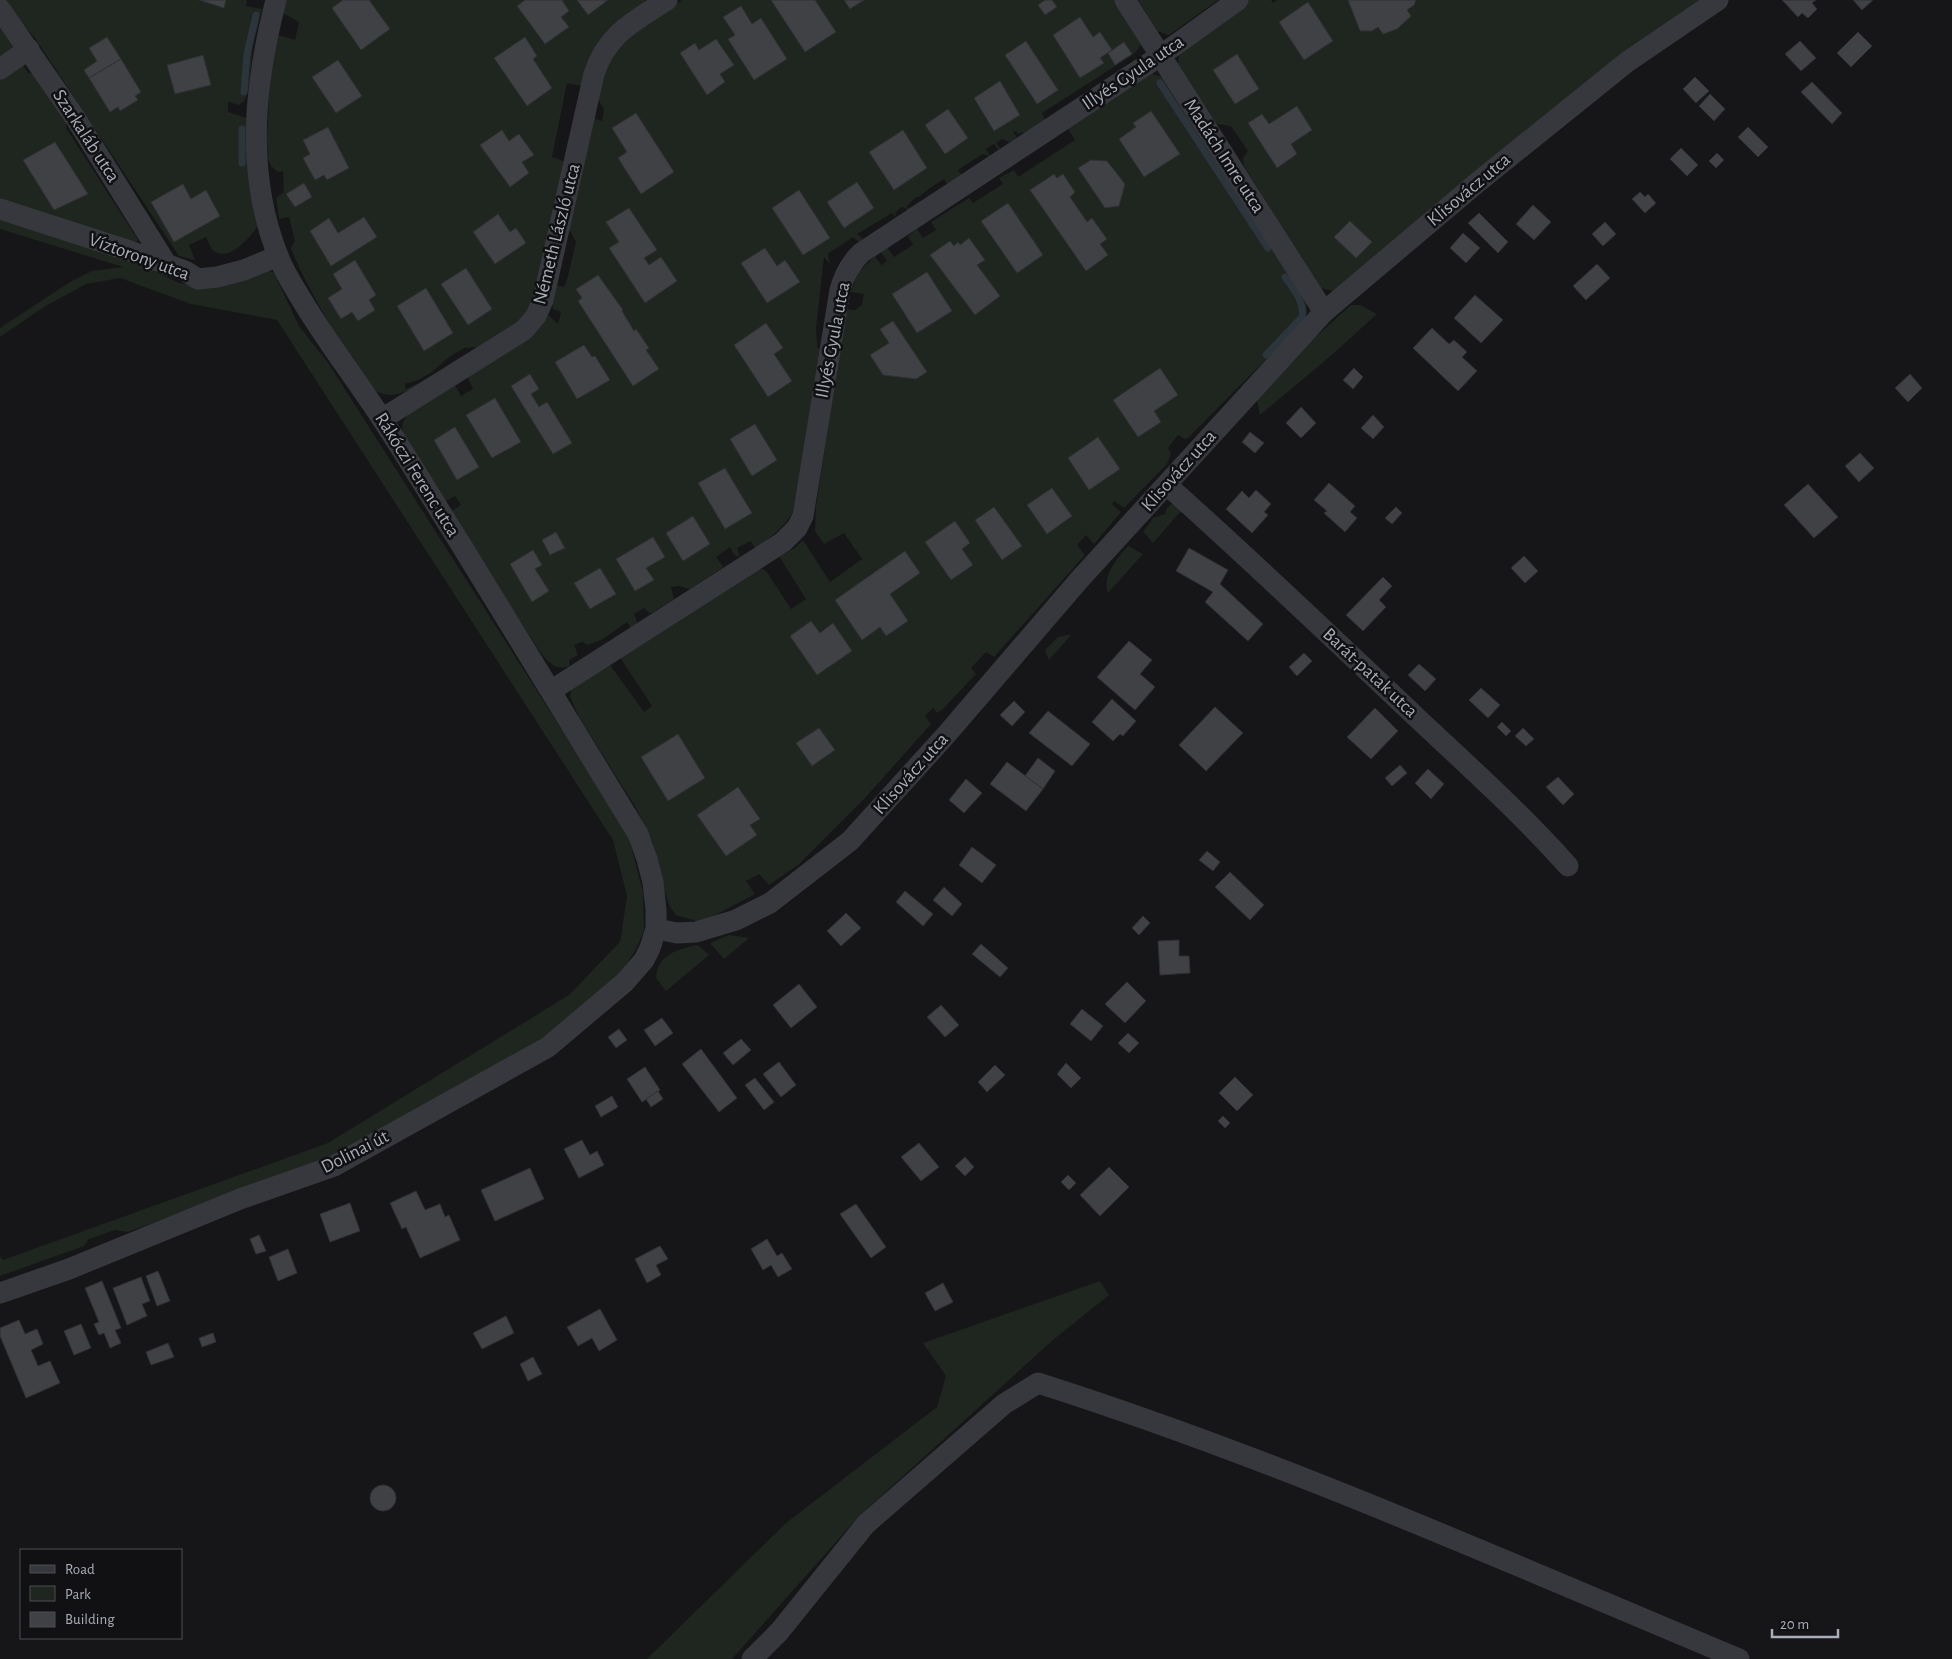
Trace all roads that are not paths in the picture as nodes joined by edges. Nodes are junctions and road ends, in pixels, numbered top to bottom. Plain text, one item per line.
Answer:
1 (276, 0) edge
2 (667, 0) edge
3 (1125, 0) edge
4 (1238, 0) edge
5 (1718, 0) edge
6 (0, 9) edge
7 (29, 49) junction
8 (1160, 56) junction
9 (0, 70) edge
10 (0, 209) edge
11 (278, 256) junction
12 (167, 265) junction
13 (1324, 312) junction
14 (382, 419) junction
15 (1167, 485) junction
16 (552, 690) junction
17 (1568, 866) dead end
18 (656, 929) junction
19 (0, 1293) edge
20 (752, 1659) edge
21 (1738, 1659) edge

1 - 11 street, Rákóczi Ferenc utca
2 - 14 street, Németh László utca
3 - 8 street, Madách Imre utca
4 - 8 street, Illyés Gyula utca
5 - 13 street, Klisovácz utca
6 - 7 street, Szarkaláb utca
7 - 9 street
7 - 12 street, Szarkaláb utca
8 - 13 street, Madách Imre utca
8 - 16 street, Illyés Gyula utca
10 - 12 street, Víztorony utca
11 - 12 street, Víztorony utca
11 - 14 street, Rákóczi Ferenc utca
13 - 15 street, Klisovácz utca
14 - 16 street, Rákóczi Ferenc utca
15 - 17 street, Barát-patak utca
15 - 18 street, Klisovácz utca
16 - 18 street, Rákóczi Ferenc utca
18 - 19 street, Dolinai út
20 - 21 street

